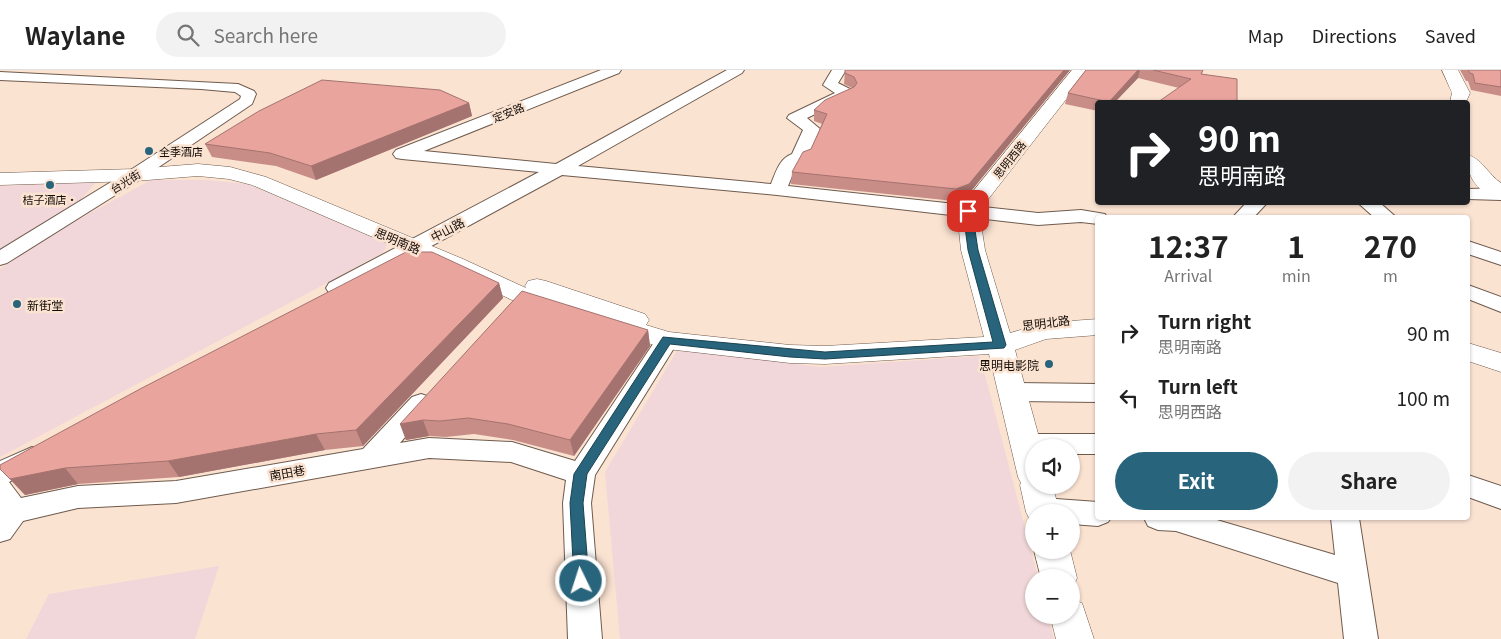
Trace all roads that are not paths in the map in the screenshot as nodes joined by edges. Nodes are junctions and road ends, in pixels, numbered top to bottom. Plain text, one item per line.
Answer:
1 (614, 70) edge
2 (737, 70) edge
3 (839, 70) edge
4 (1081, 70) edge
5 (1450, 70) edge
6 (0, 76) edge
7 (1459, 100) edge
8 (480, 110) dead end
9 (494, 117) junction
10 (1470, 164) edge
11 (559, 169) junction
12 (0, 170) edge
13 (143, 170) junction
14 (0, 179) edge
15 (777, 190) junction
16 (1470, 194) edge
17 (1501, 194) edge
18 (1256, 205) edge
19 (1370, 205) edge
20 (968, 211) junction
21 (1244, 215) edge
22 (1384, 215) edge
23 (1095, 218) edge
24 (421, 242) junction
25 (1470, 248) edge
26 (0, 259) edge
27 (1501, 260) edge
28 (1470, 292) edge
29 (318, 299) edge
30 (1501, 305) edge
31 (1095, 317) edge
32 (1095, 327) edge
33 (998, 338) junction
34 (667, 340) junction
35 (1470, 353) edge
36 (1470, 363) edge
37 (1501, 363) edge
38 (1501, 372) edge
39 (440, 383) edge
40 (1012, 392) junction
41 (1095, 393) edge
42 (1025, 444) edge
43 (1080, 444) edge
44 (1095, 444) edge
45 (52, 446) edge
46 (372, 457) junction
47 (0, 474) edge
48 (581, 474) junction
49 (1470, 487) edge
50 (1501, 498) edge
51 (1040, 503) edge
52 (5, 510) edge
53 (1095, 513) edge
54 (1179, 520) edge
55 (1345, 520) edge
56 (1352, 574) junction
57 (1071, 624) edge
58 (585, 639) edge
59 (1075, 639) edge
60 (1361, 639) edge

1 - 9 street, 定安路
2 - 11 street, 中山路
3 - 15 street
4 - 20 main road, 思明西路
5 - 7 main road
6 - 13 street, 台光街
8 - 9 street
9 - 11 street, 定安路
10 - 17 main road
11 - 15 street
11 - 24 street, 中山路
12 - 13 main road, 思明南路
13 - 14 main road, 思明南路
13 - 24 main road, 思明南路
13 - 26 street, 台光街
15 - 20 street
16 - 17 street
18 - 21 street
19 - 22 street
20 - 23 street
20 - 33 main road
24 - 29 street, 中山路
24 - 33 main road, 思明南路
24 - 34 main road, 思明南路
25 - 27 street
28 - 30 street
31 - 33 main road, 思明北路
32 - 33 main road, 思明北路
33 - 34 main road, 思明南路
33 - 40 main road
34 - 48 street
35 - 37 main road
36 - 38 main road
39 - 46 street
40 - 41 street
40 - 42 main road
43 - 44 street
45 - 47 street
46 - 48 street, 南田巷
46 - 52 street, 南田巷
48 - 58 street
49 - 50 street
51 - 53 street
54 - 56 street
55 - 56 street
56 - 60 street
57 - 59 main road

